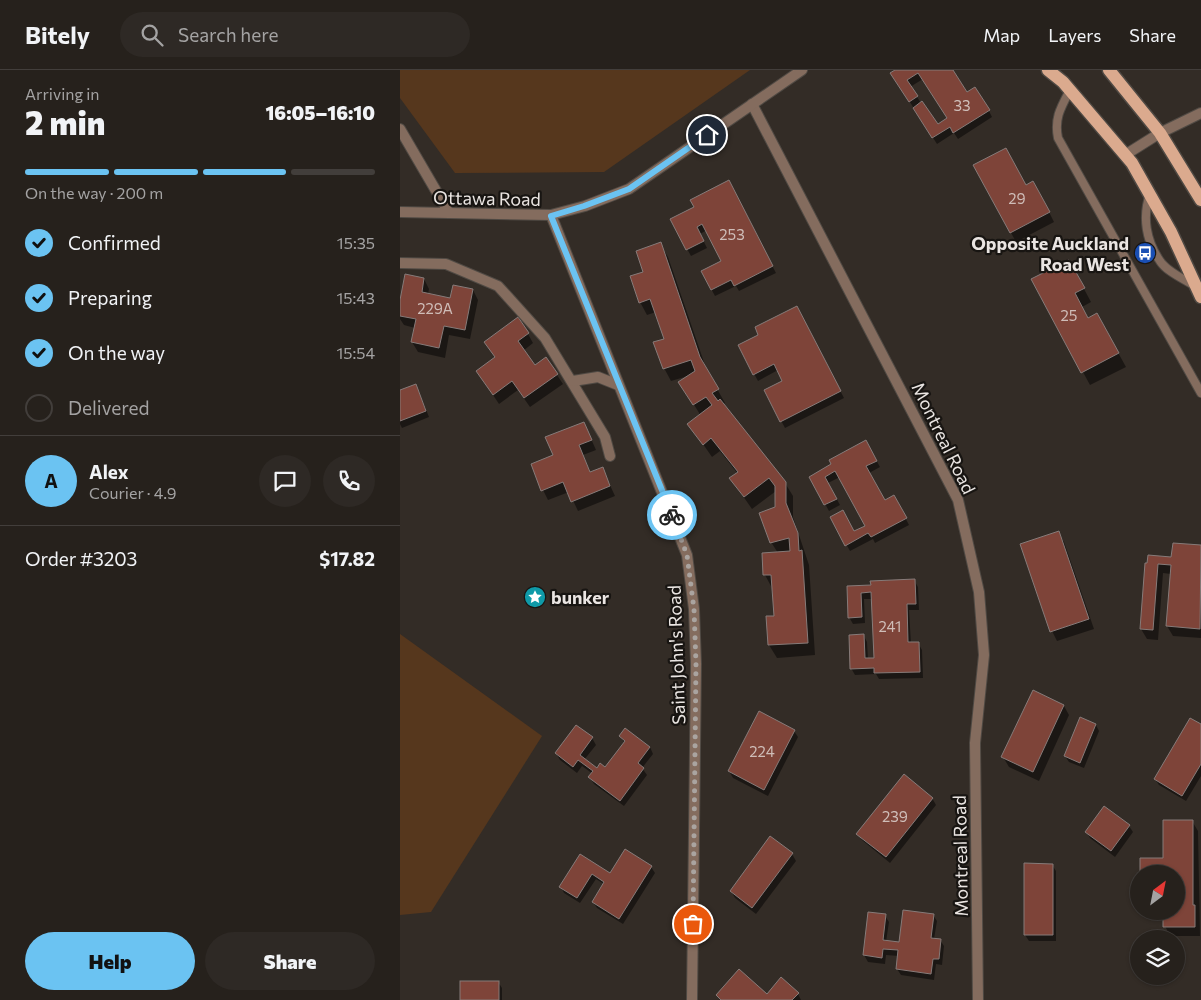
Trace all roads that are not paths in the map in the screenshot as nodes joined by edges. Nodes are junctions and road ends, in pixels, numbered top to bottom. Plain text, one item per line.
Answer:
1 (802, 70) edge
2 (1048, 70) edge
3 (1109, 70) edge
4 (1070, 90) junction
5 (752, 104) junction
6 (1201, 114) edge
7 (400, 129) edge
8 (1160, 133) junction
9 (1125, 155) junction
10 (1150, 194) junction
11 (1201, 200) edge
12 (400, 212) edge
13 (450, 213) junction
14 (551, 216) junction
15 (400, 263) edge
16 (1199, 292) edge
17 (573, 381) junction
18 (618, 385) junction
19 (1201, 393) edge
20 (610, 456) dead end
21 (692, 1000) edge
22 (978, 1000) edge

1 - 5 street, Ottawa Road
2 - 4 main road
3 - 8 main road
4 - 9 main road
4 - 19 lane
5 - 14 street, Ottawa Road
5 - 22 street, Montreal Road
6 - 8 street
7 - 13 street
8 - 9 street
8 - 11 main road
9 - 10 main road
10 - 16 main road
10 - 16 lane
12 - 13 street, Ottawa Road
13 - 14 street, Ottawa Road
14 - 18 street, Saint John's Road
15 - 17 street
17 - 18 street
17 - 20 street
18 - 21 street, Saint John's Road

